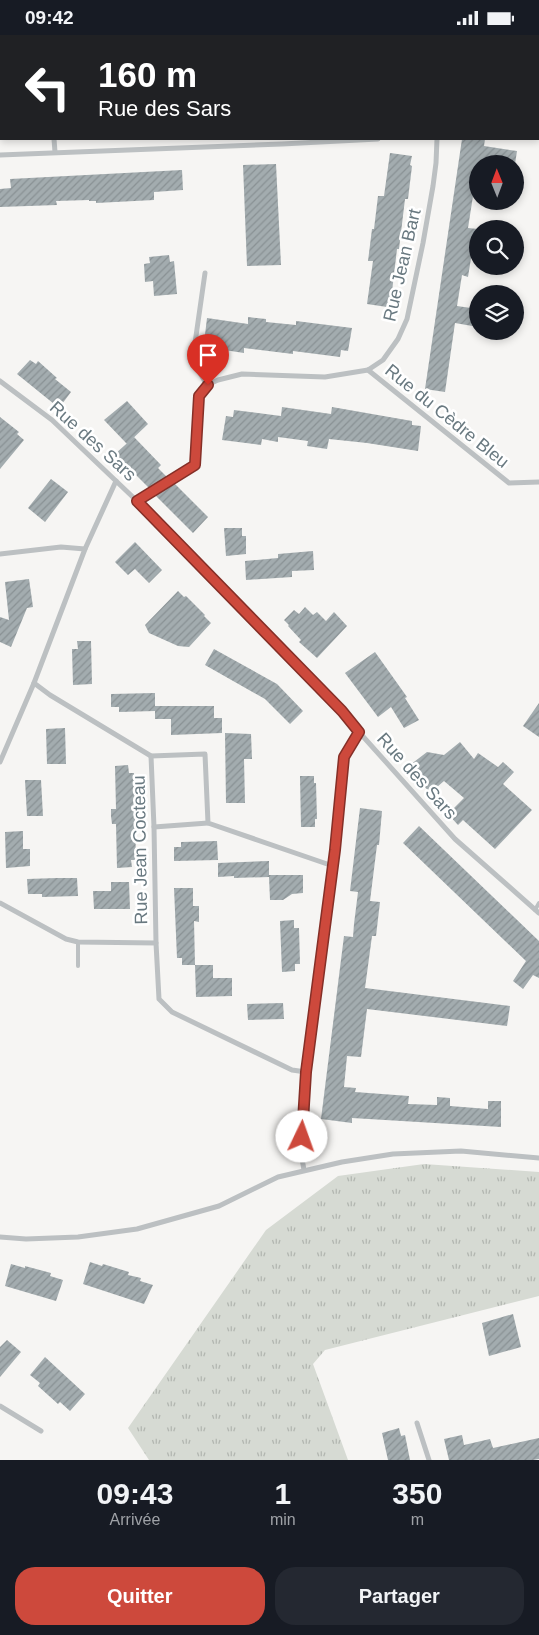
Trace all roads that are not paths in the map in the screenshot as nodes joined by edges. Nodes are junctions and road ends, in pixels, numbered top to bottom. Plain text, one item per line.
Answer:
1 (54, 140) edge
2 (359, 140) edge
3 (437, 140) edge
4 (56, 153) junction
5 (0, 155) edge
6 (205, 273) dead end
7 (368, 370) junction
8 (0, 381) edge
9 (208, 385) junction
10 (116, 481) junction
11 (539, 482) edge
12 (137, 501) junction
13 (85, 549) junction
14 (0, 554) edge
15 (34, 683) junction
16 (359, 732) junction
17 (151, 756) junction
18 (0, 762) edge
19 (208, 823) junction
20 (154, 827) junction
21 (333, 866) junction
22 (0, 903) edge
23 (539, 903) edge
24 (537, 911) edge
25 (78, 943) junction
26 (156, 943) junction
27 (78, 966) dead end
28 (306, 1072) junction
29 (539, 1157) edge
30 (304, 1170) junction
31 (0, 1237) edge
32 (0, 1406) edge
33 (417, 1423) dead end
34 (41, 1431) dead end
35 (429, 1460) edge

1 - 4 street
2 - 4 street
3 - 7 street, Rue Jean Bart
4 - 5 street
6 - 9 street
7 - 9 street
7 - 11 street, Rue du Cèdre Bleu
8 - 10 street, Rue des Sars
9 - 12 street
10 - 12 street, Rue des Sars
10 - 13 street
12 - 16 street, Rue des Sars
13 - 14 street
13 - 15 street
15 - 17 street
15 - 18 street
16 - 21 street
16 - 24 street, Rue des Sars
17 - 19 street
17 - 20 street, Rue Jean Cocteau
19 - 20 street
19 - 21 street
20 - 26 street, Rue Jean Cocteau
21 - 28 street
22 - 25 street
23 - 24 lane
25 - 26 street
25 - 27 lane
26 - 28 street, Rue Jean Cocteau
28 - 30 street
29 - 30 street
30 - 31 street
32 - 34 street
33 - 35 street

